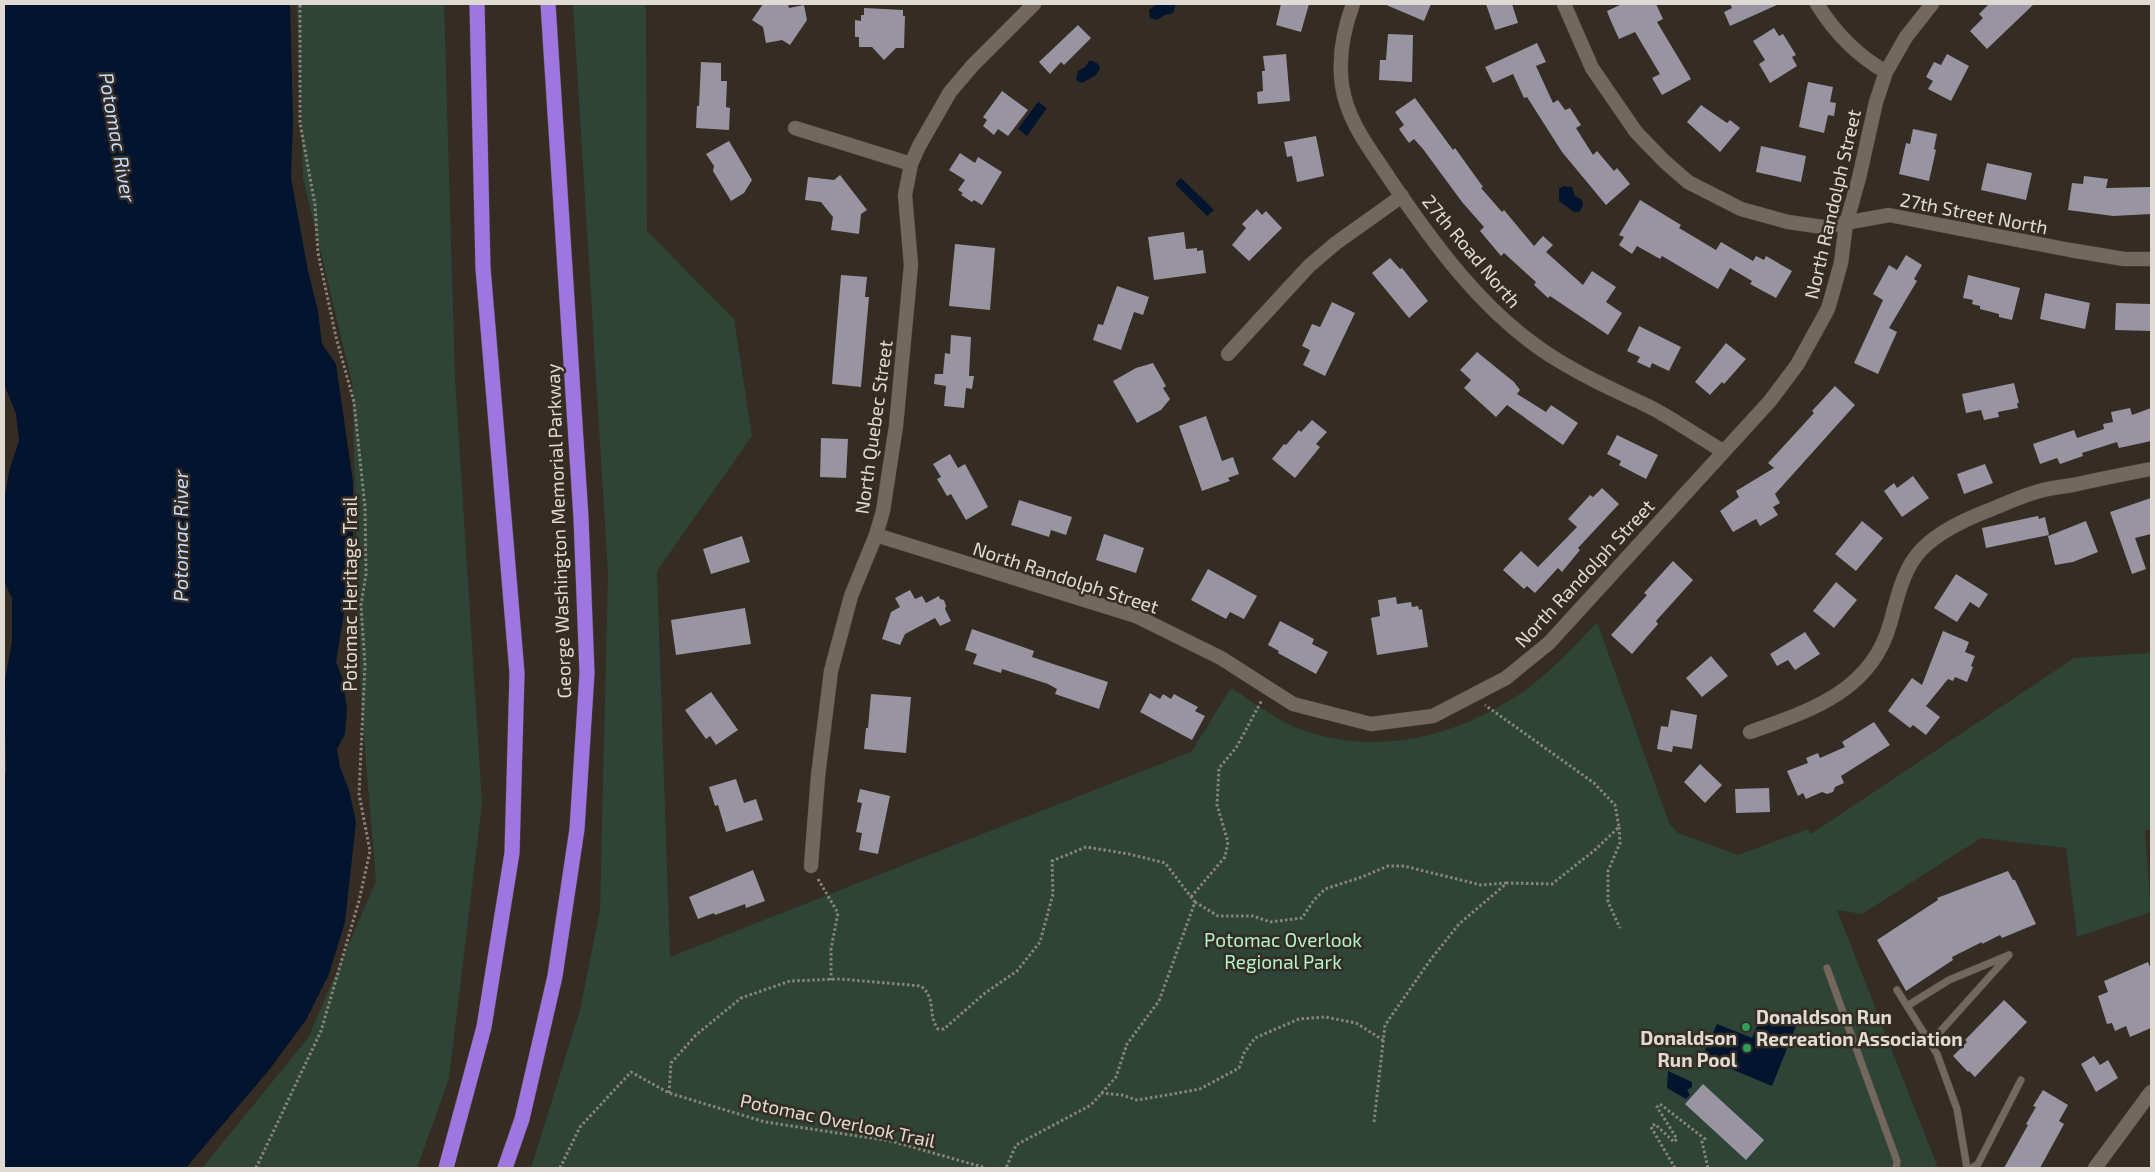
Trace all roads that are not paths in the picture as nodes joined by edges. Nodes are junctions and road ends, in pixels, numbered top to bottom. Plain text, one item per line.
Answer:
1 (477, 4) edge
2 (548, 4) edge
3 (1034, 4) edge
4 (1353, 4) edge
5 (1564, 4) edge
6 (1817, 4) edge
7 (1932, 4) edge
8 (1886, 72) junction
9 (795, 128) dead end
10 (912, 164) junction
11 (1402, 196) junction
12 (1846, 224) junction
13 (2151, 259) edge
14 (1228, 354) dead end
15 (1723, 451) junction
16 (2151, 469) edge
17 (876, 535) junction
18 (1750, 732) dead end
19 (811, 866) road end
20 (1827, 968) dead end
21 (1897, 990) dead end
22 (1906, 1006) junction
23 (1930, 1044) junction
24 (2020, 1080) dead end
25 (2151, 1092) edge
26 (446, 1168) edge
27 (505, 1168) edge
28 (1896, 1168) edge
29 (1967, 1168) edge
30 (1972, 1168) edge
31 (2095, 1168) edge

1 - 26 highway
2 - 27 highway, George Washington Memorial Parkway
3 - 10 street, North Quebec Street
4 - 11 street, 27th Road North
5 - 12 street, 27th Street North
6 - 8 street
7 - 8 street, North Randolph Street
8 - 12 street, North Randolph Street
9 - 10 street
10 - 17 street, North Quebec Street
11 - 14 street
11 - 15 street, 27th Road North
12 - 13 street, 27th Street North
12 - 15 street, North Randolph Street
15 - 17 street, North Randolph Street
16 - 18 street
17 - 19 street, North Quebec Street
20 - 28 lane
21 - 22 lane
22 - 23 lane
22 - 23 lane
23 - 29 lane
24 - 30 lane
25 - 31 street

